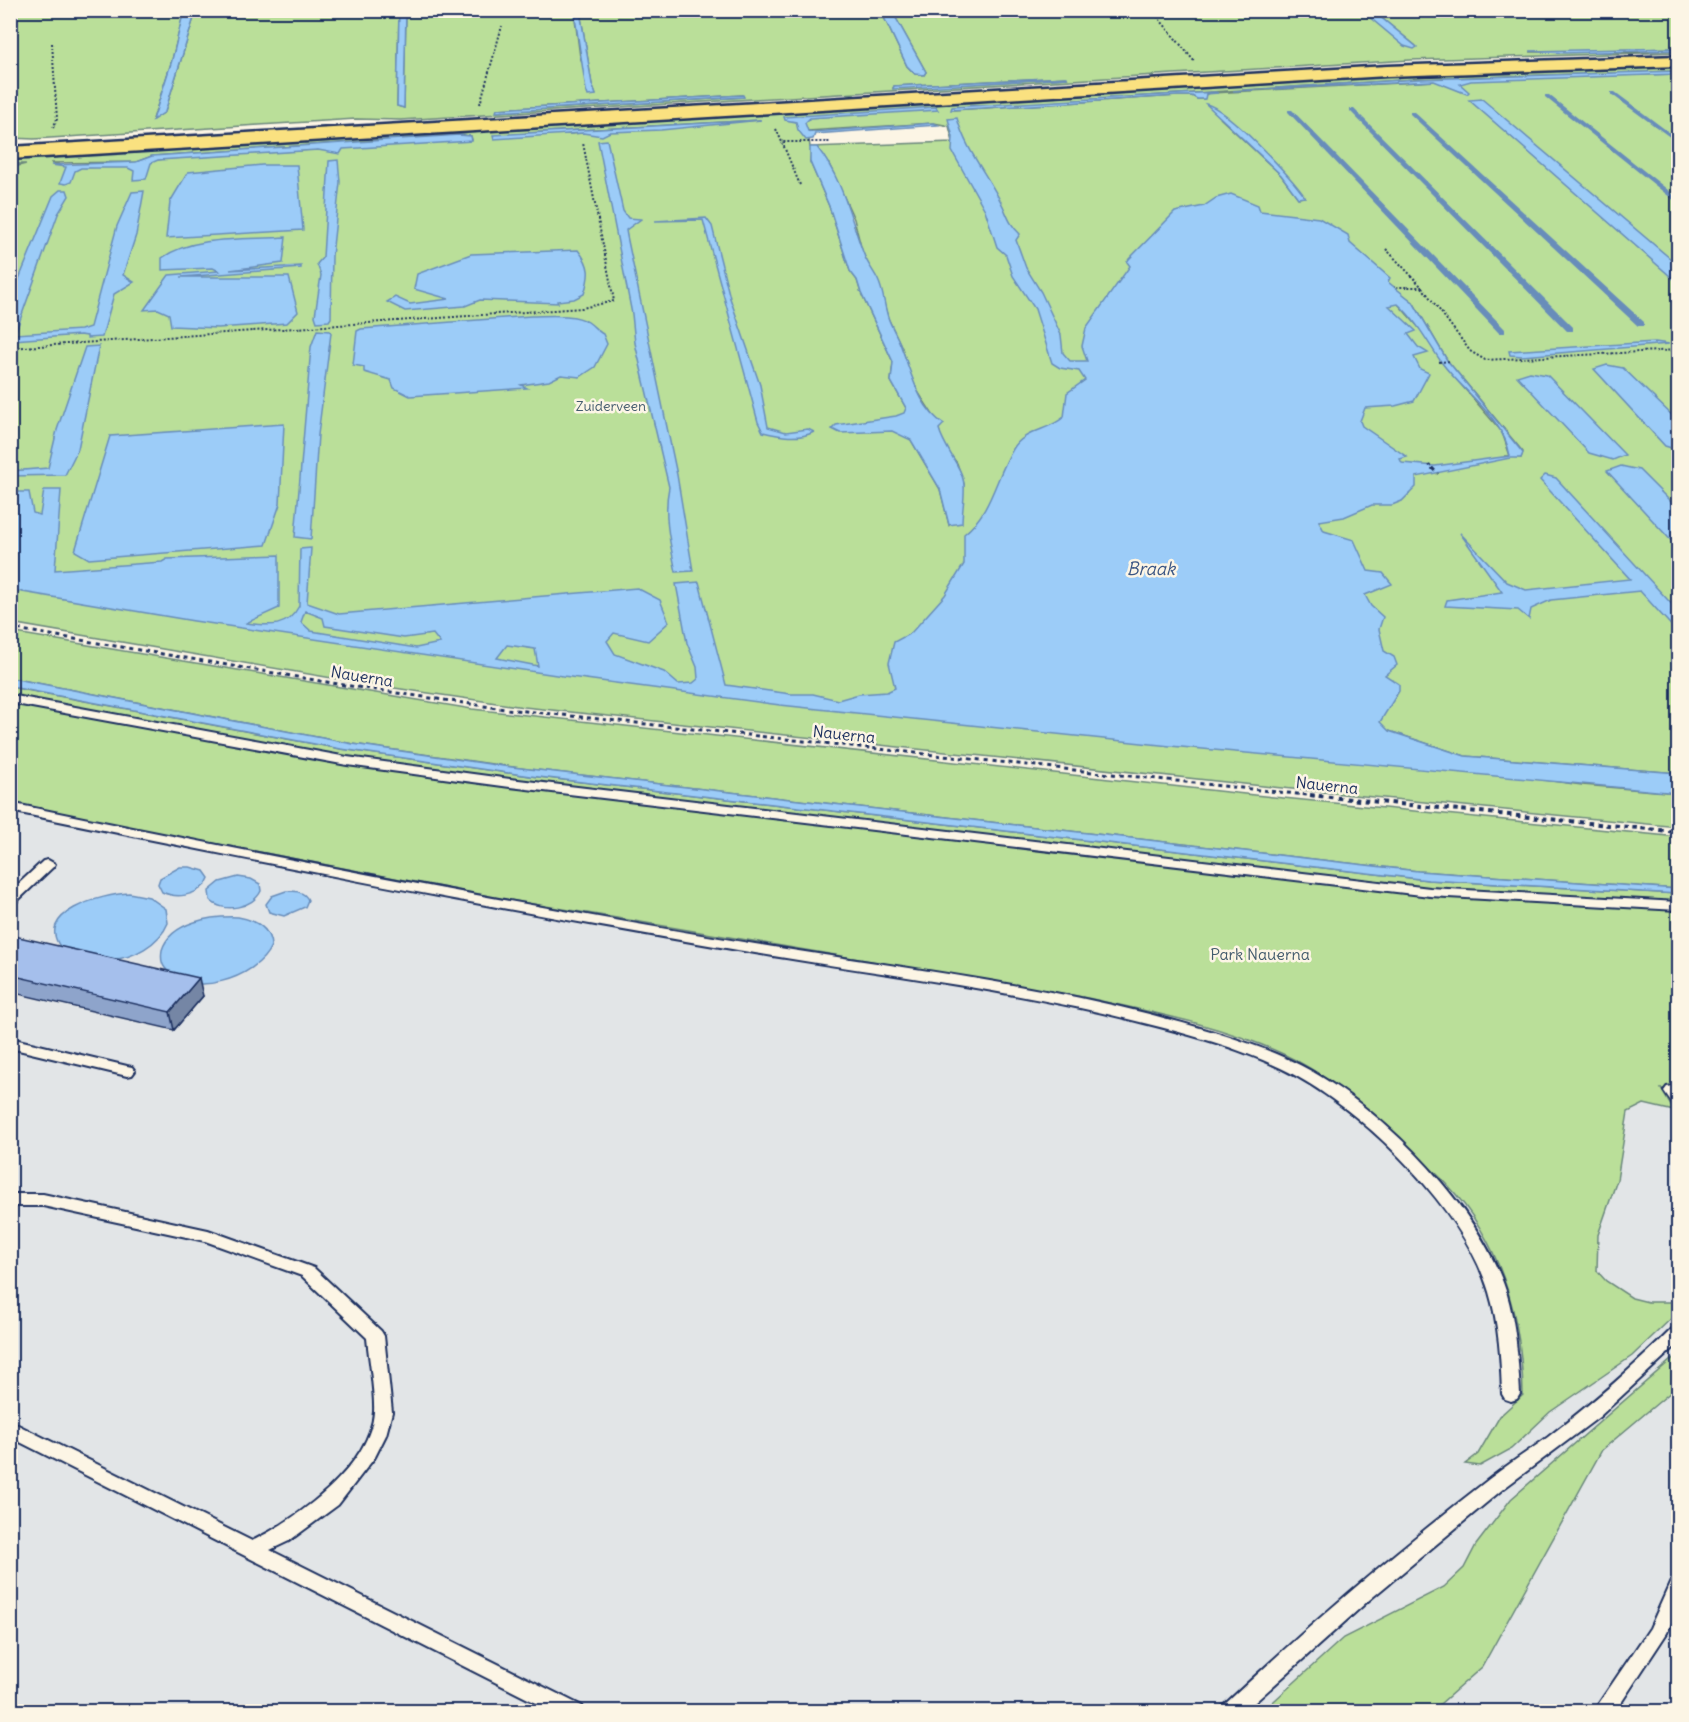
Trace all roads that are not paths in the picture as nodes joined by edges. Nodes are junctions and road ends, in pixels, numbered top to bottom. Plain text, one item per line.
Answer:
1 (1678, 62) edge
2 (10, 153) edge
3 (10, 699) edge
4 (10, 807) edge
5 (48, 864) dead end
6 (10, 900) edge
7 (1678, 906) edge
8 (10, 1043) edge
9 (127, 1071) dead end
10 (10, 1200) edge
11 (1678, 1334) edge
12 (1511, 1394) dead end
13 (10, 1428) edge
14 (253, 1549) junction
15 (1678, 1587) edge
16 (575, 1712) edge
17 (1230, 1712) edge
18 (1603, 1712) edge

1 - 2 main road
3 - 7 lane
4 - 12 lane
5 - 6 lane
8 - 9 lane
10 - 14 lane
11 - 17 lane
13 - 14 lane
14 - 16 lane
15 - 18 lane

